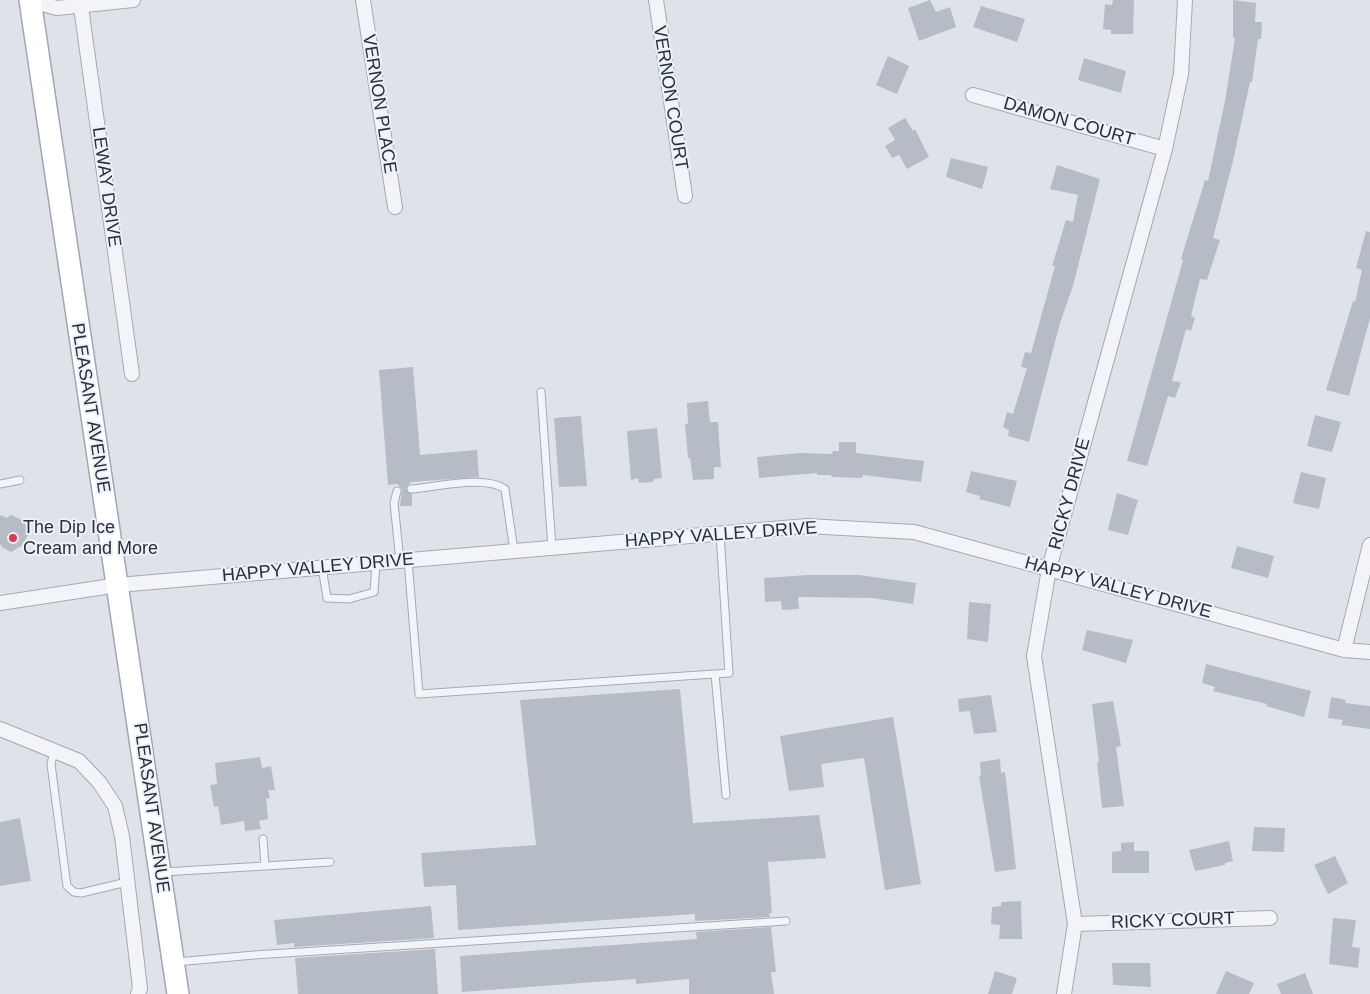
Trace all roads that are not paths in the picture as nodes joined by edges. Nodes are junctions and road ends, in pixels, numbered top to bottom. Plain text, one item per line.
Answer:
1 (29, 0) edge
2 (133, 0) edge
3 (363, 0) edge
4 (656, 0) edge
5 (1185, 0) edge
6 (80, 3) edge
7 (973, 95) dead end
8 (1165, 150) junction
9 (685, 196) dead end
10 (395, 207) dead end
11 (132, 374) dead end
12 (541, 392) dead end
13 (20, 480) dead end
14 (0, 484) edge
15 (411, 489) dead end
16 (397, 491) dead end
17 (720, 534) junction
18 (1370, 545) edge
19 (552, 548) junction
20 (514, 551) junction
21 (404, 560) junction
22 (376, 563) junction
23 (322, 567) junction
24 (1049, 568) junction
25 (118, 585) junction
26 (0, 603) edge
27 (1344, 650) junction
28 (1370, 652) edge
29 (716, 674) junction
30 (0, 729) edge
31 (54, 750) junction
32 (726, 795) dead end
33 (263, 838) dead end
34 (330, 862) dead end
35 (265, 866) junction
36 (160, 872) junction
37 (127, 882) junction
38 (1270, 918) dead end
39 (786, 921) dead end
40 (1075, 924) junction
41 (173, 962) junction
42 (138, 994) edge
43 (178, 994) edge
44 (1064, 994) edge

1 - 6 street
1 - 25 main road, PLEASANT AVENUE
2 - 6 street
3 - 10 street, VERNON PLACE
4 - 9 street, VERNON COURT
5 - 8 street, RICKY DRIVE
6 - 11 street, LEWAY DRIVE
7 - 8 street, DAMON COURT
8 - 24 street, RICKY DRIVE
12 - 19 lane
13 - 14 lane
15 - 20 lane
16 - 21 lane
17 - 19 street, HAPPY VALLEY DRIVE
17 - 24 street, HAPPY VALLEY DRIVE
17 - 29 lane
18 - 27 street
19 - 20 street, HAPPY VALLEY DRIVE
20 - 21 street, HAPPY VALLEY DRIVE
21 - 22 street, HAPPY VALLEY DRIVE
21 - 29 lane
22 - 23 street, HAPPY VALLEY DRIVE
22 - 23 lane
23 - 25 street, HAPPY VALLEY DRIVE
24 - 27 street, HAPPY VALLEY DRIVE
24 - 40 street, RICKY DRIVE
25 - 26 street, HAPPY VALLEY DRIVE
25 - 36 main road, PLEASANT AVENUE
27 - 28 street, HAPPY VALLEY DRIVE
29 - 32 lane
30 - 31 street
31 - 37 street
31 - 37 lane
33 - 35 lane
34 - 35 lane
35 - 36 lane
36 - 41 main road, PLEASANT AVENUE
37 - 42 street
38 - 40 street, RICKY COURT
39 - 41 lane
40 - 44 street, RICKY DRIVE
41 - 43 main road, PLEASANT AVENUE

